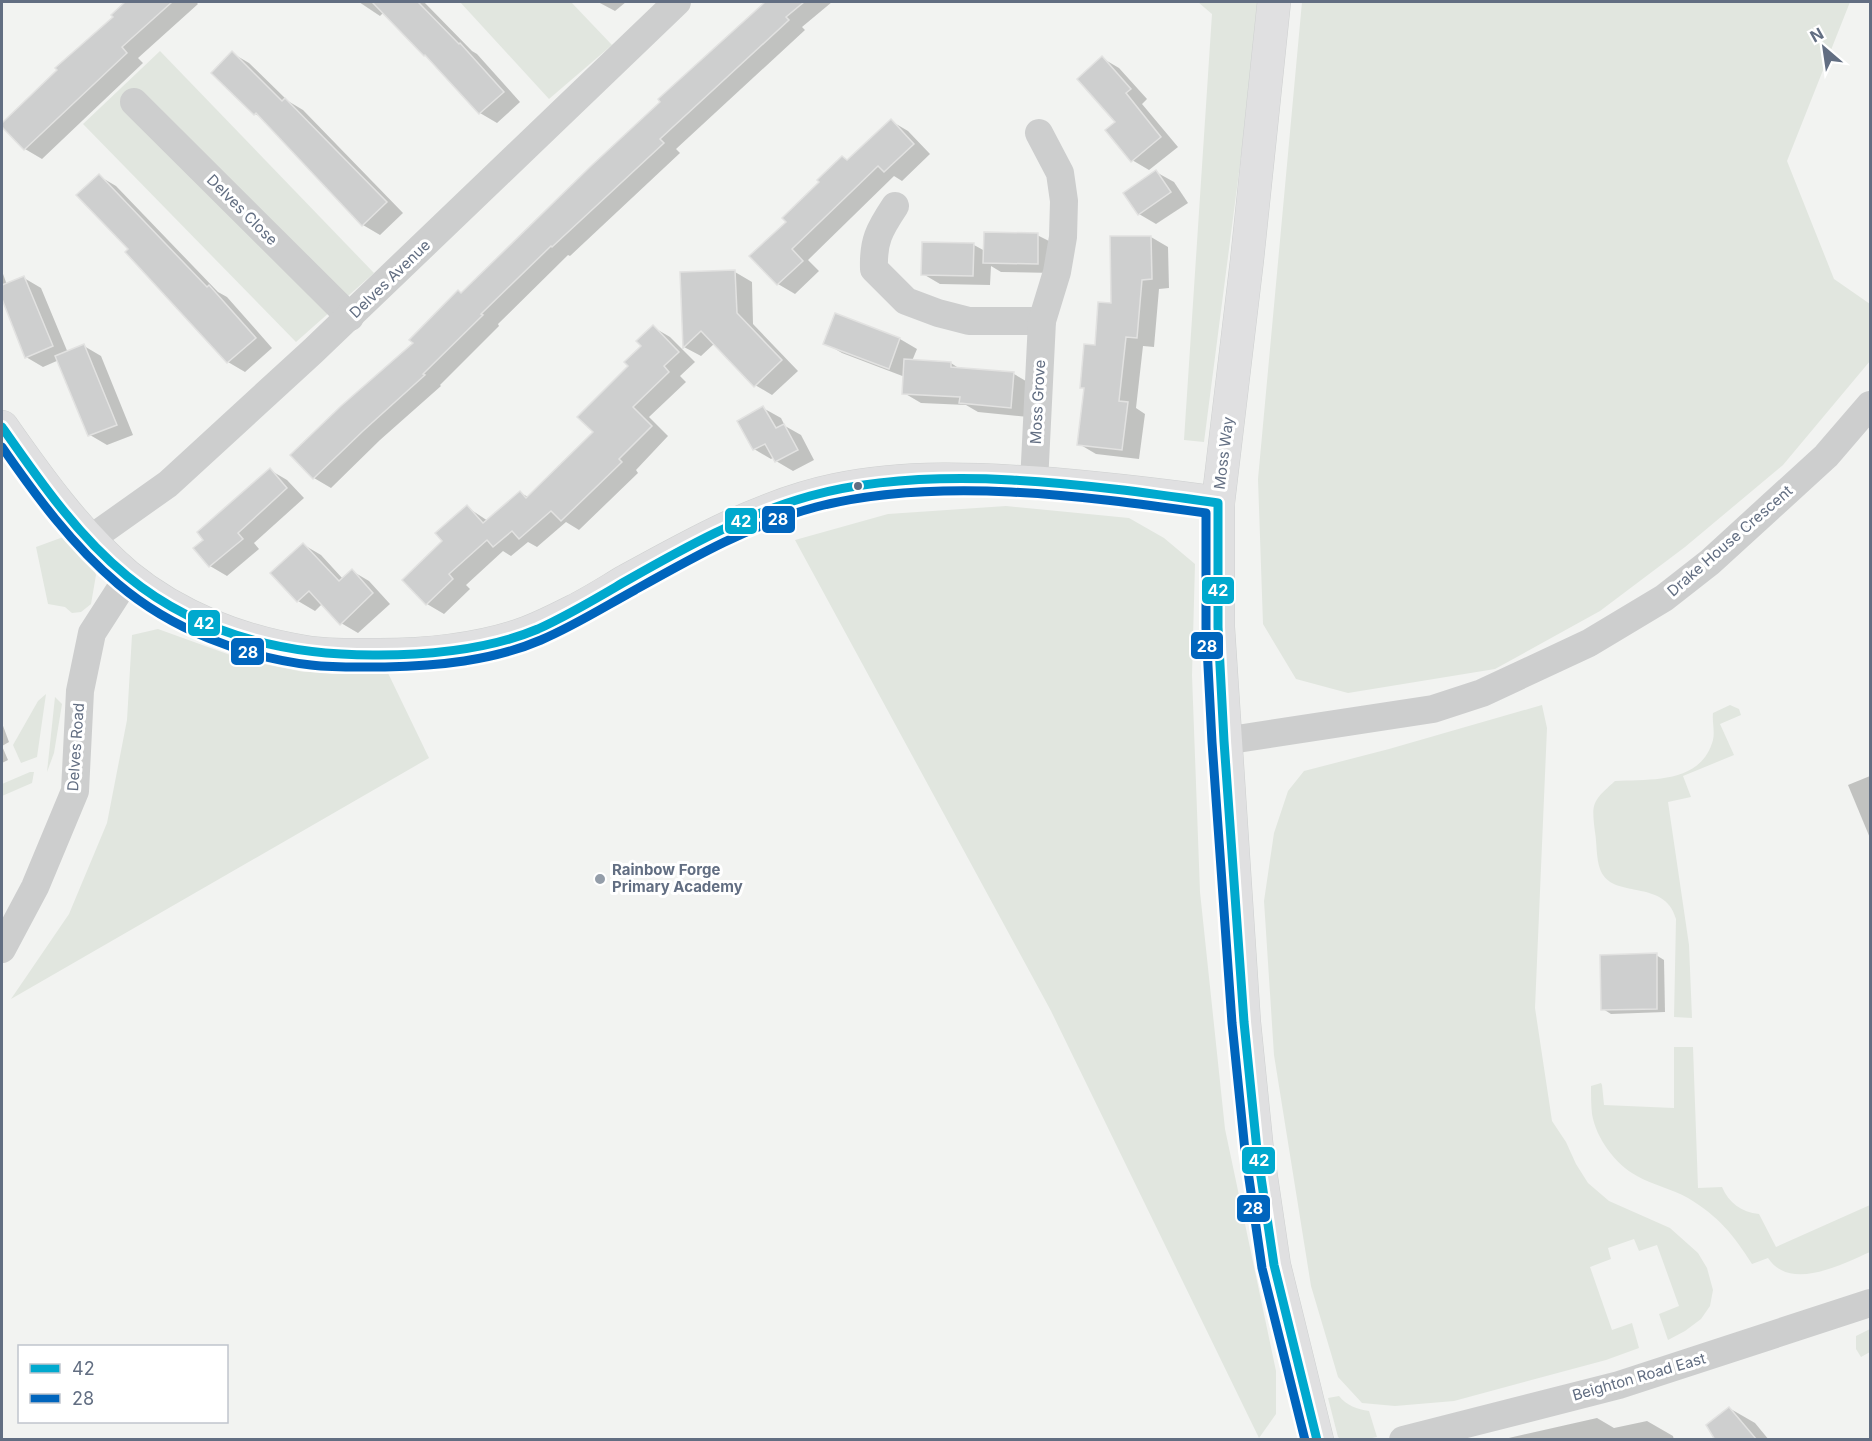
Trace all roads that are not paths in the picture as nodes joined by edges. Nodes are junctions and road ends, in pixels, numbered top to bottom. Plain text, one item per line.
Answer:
1 (677, 2) edge
2 (1274, 2) edge
3 (134, 102) dead end
4 (1039, 134) dead end
5 (895, 206) dead end
6 (350, 317) junction
7 (1042, 321) junction
8 (1870, 405) edge
9 (2, 427) edge
10 (1034, 483) junction
11 (1218, 503) junction
12 (89, 540) junction
13 (128, 577) junction
14 (1224, 741) junction
15 (2, 949) edge
16 (1870, 1303) edge
17 (1317, 1440) edge
18 (1403, 1440) edge

1 - 6 street, Delves Avenue
2 - 11 street, Moss Way
3 - 6 street, Delves Close
4 - 7 street, Moss Grove
5 - 7 street
6 - 12 street, Delves Avenue
7 - 10 street, Moss Grove
8 - 14 street, Drake House Crescent
9 - 12 street
10 - 11 street
10 - 13 street
11 - 14 street, Moss Way
12 - 13 street
13 - 15 street, Delves Road
14 - 17 street, Moss Way
16 - 18 street, Beighton Road East

